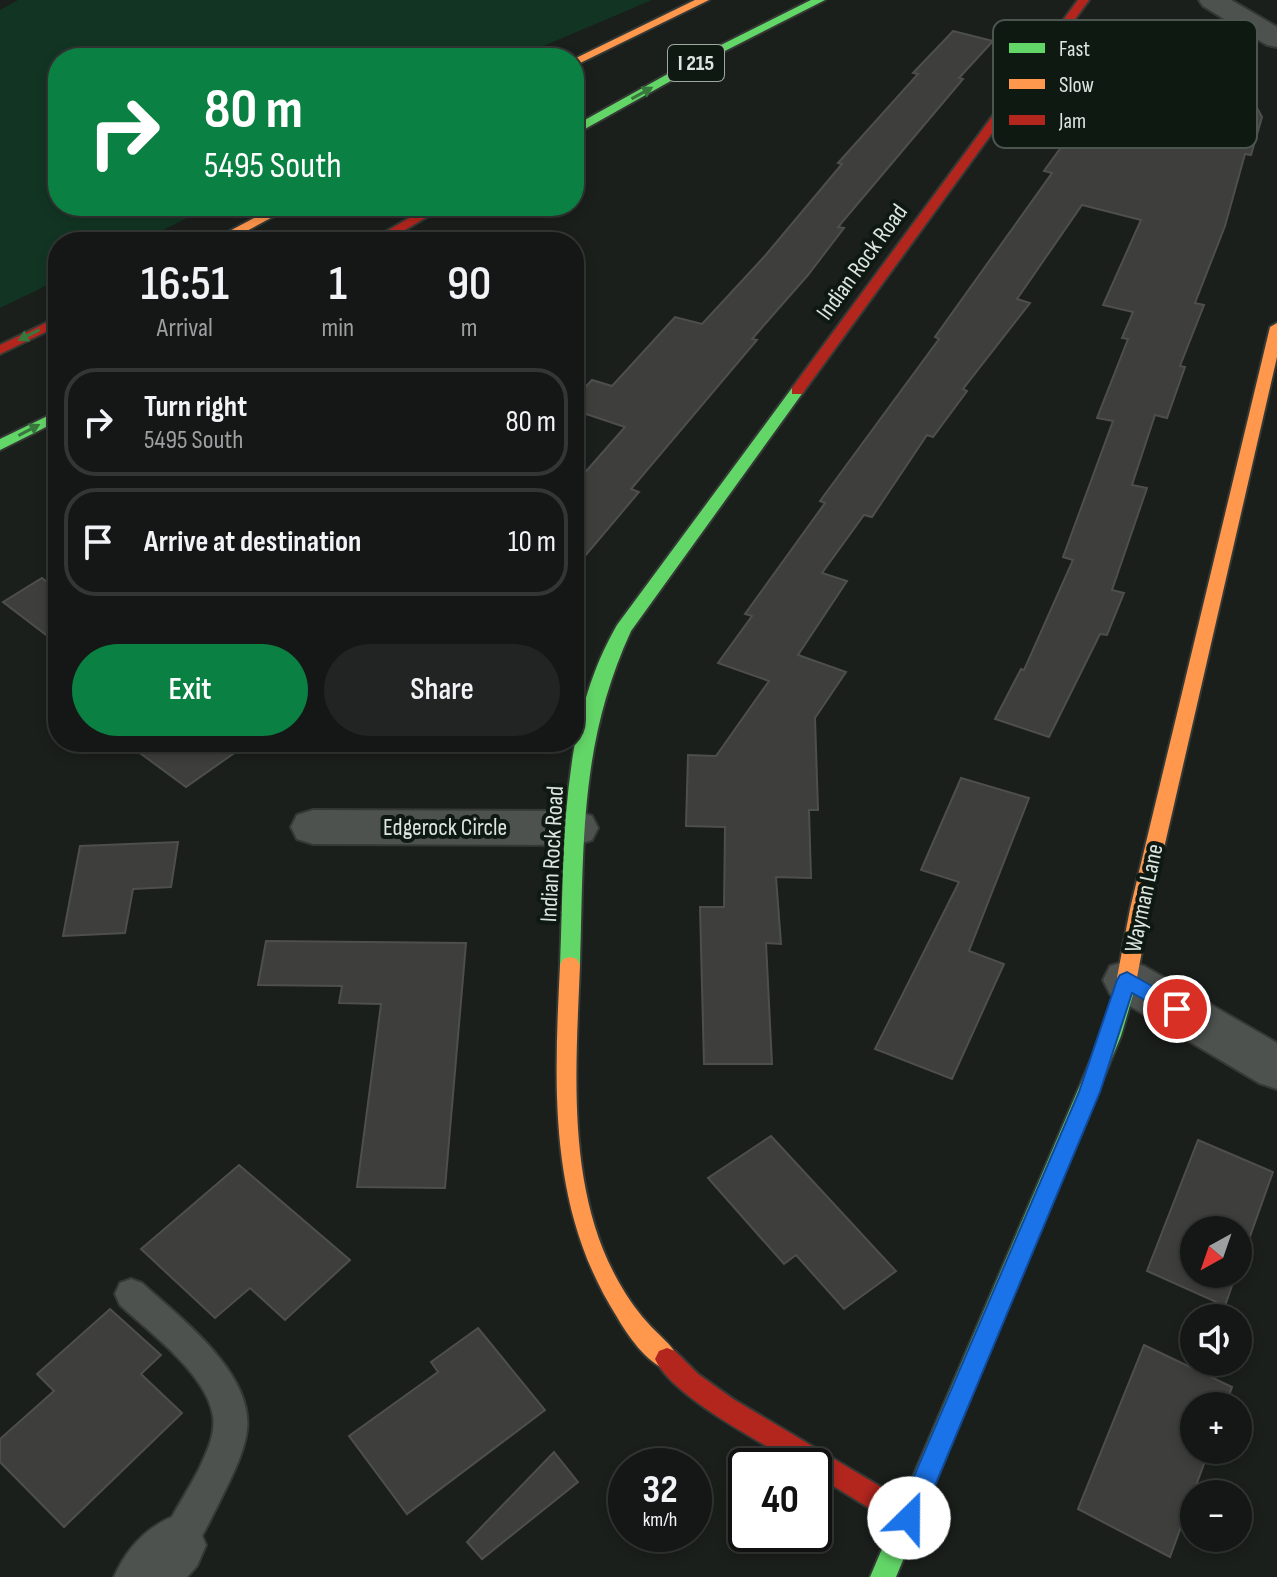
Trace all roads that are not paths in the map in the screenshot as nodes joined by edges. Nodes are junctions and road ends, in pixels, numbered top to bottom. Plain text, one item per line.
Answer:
1 (704, 0) edge
2 (820, 0) edge
3 (1084, 0) edge
4 (1212, 0) edge
5 (1069, 20) edge
6 (1245, 20) edge
7 (1257, 27) edge
8 (1277, 39) edge
9 (584, 58) edge
10 (584, 125) edge
11 (993, 125) edge
12 (267, 216) edge
13 (421, 216) edge
14 (236, 232) edge
15 (393, 232) edge
16 (48, 326) edge
17 (1277, 327) edge
18 (0, 350) edge
19 (48, 420) edge
20 (0, 445) edge
21 (584, 723) edge
22 (582, 752) edge
23 (313, 827) dead end
24 (576, 828) junction
25 (1127, 980) junction
26 (1277, 1068) edge
27 (131, 1294) dead end
28 (909, 1518) junction
29 (160, 1561) edge
30 (883, 1577) edge

1 - 9 main road, I 215
10 -> 2 main road, I 215
3 - 5 main road, Indian Rock Road
4 - 6 street
7 - 8 street
11 - 21 main road, Indian Rock Road
12 - 14 main road
13 - 15 main road
16 -> 18 main road
17 - 25 main road, Wayman Lane
20 -> 19 main road
22 - 24 main road, Indian Rock Road
23 - 24 street, Edgerock Circle
24 - 28 main road, Indian Rock Road
25 - 26 street
25 - 28 main road, Wayman Lane
27 - 29 lane
28 - 30 main road, Wayman Lane

